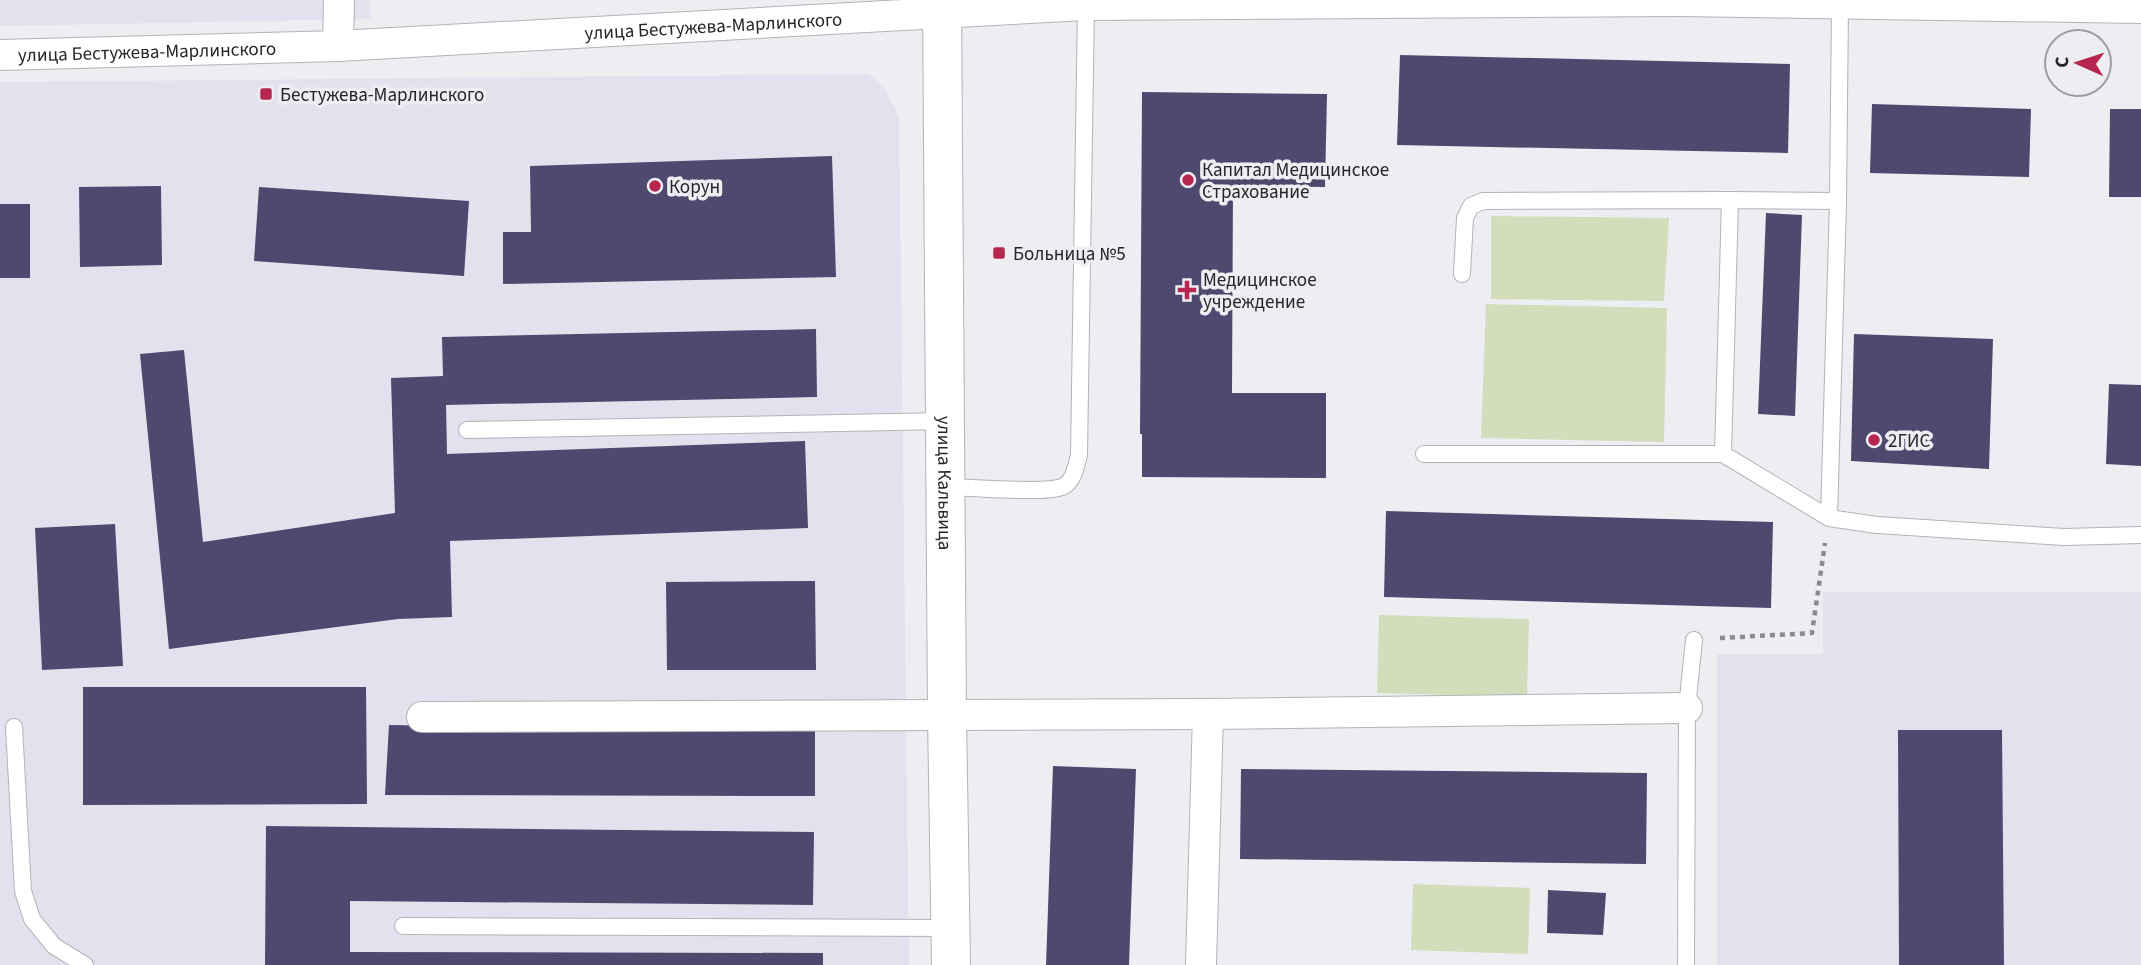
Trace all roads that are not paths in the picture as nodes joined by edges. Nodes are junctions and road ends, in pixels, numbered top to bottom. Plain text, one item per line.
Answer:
1 (338, 0) edge
2 (1679, 1) edge
3 (2039, 4) edge
4 (1086, 5) junction
5 (1840, 5) junction
6 (942, 7) edge
7 (2141, 8) edge
8 (338, 46) junction
9 (0, 55) edge
10 (1730, 200) junction
11 (1838, 201) junction
12 (1461, 274) dead end
13 (946, 421) junction
14 (467, 430) dead end
15 (1424, 454) dead end
16 (1723, 454) junction
17 (946, 487) junction
18 (1829, 518) junction
19 (2141, 535) edge
20 (1693, 640) road end
21 (1687, 708) junction
22 (947, 714) junction
23 (1208, 714) junction
24 (422, 717) dead end
25 (14, 727) dead end
26 (403, 926) dead end
27 (951, 928) junction
28 (85, 965) edge
29 (951, 965) edge
30 (1201, 965) edge
31 (1686, 965) edge

1 - 8 street
2 - 4 street, улица Бестужева-Марлинского
2 - 5 street, улица Бестужева-Марлинского
3 - 5 street, улица Бестужева-Марлинского
3 - 7 street, улица Бестужева-Марлинского
4 - 6 street, улица Бестужева-Марлинского
4 - 17 lane
5 - 11 lane
6 - 8 street, улица Бестужева-Марлинского
6 - 13 street, улица Кальвица
8 - 9 street, улица Бестужева-Марлинского
10 - 11 lane
10 - 12 lane
10 - 16 lane
11 - 18 lane
13 - 14 lane
13 - 17 street, улица Кальвица
15 - 16 lane
16 - 18 lane
17 - 22 street, улица Кальвица
18 - 19 lane
20 - 21 lane
21 - 23 street
21 - 31 lane
22 - 23 street
22 - 24 street
22 - 27 street, улица Кальвица
23 - 30 street
25 - 28 lane
26 - 27 lane
27 - 29 street, улица Кальвица

